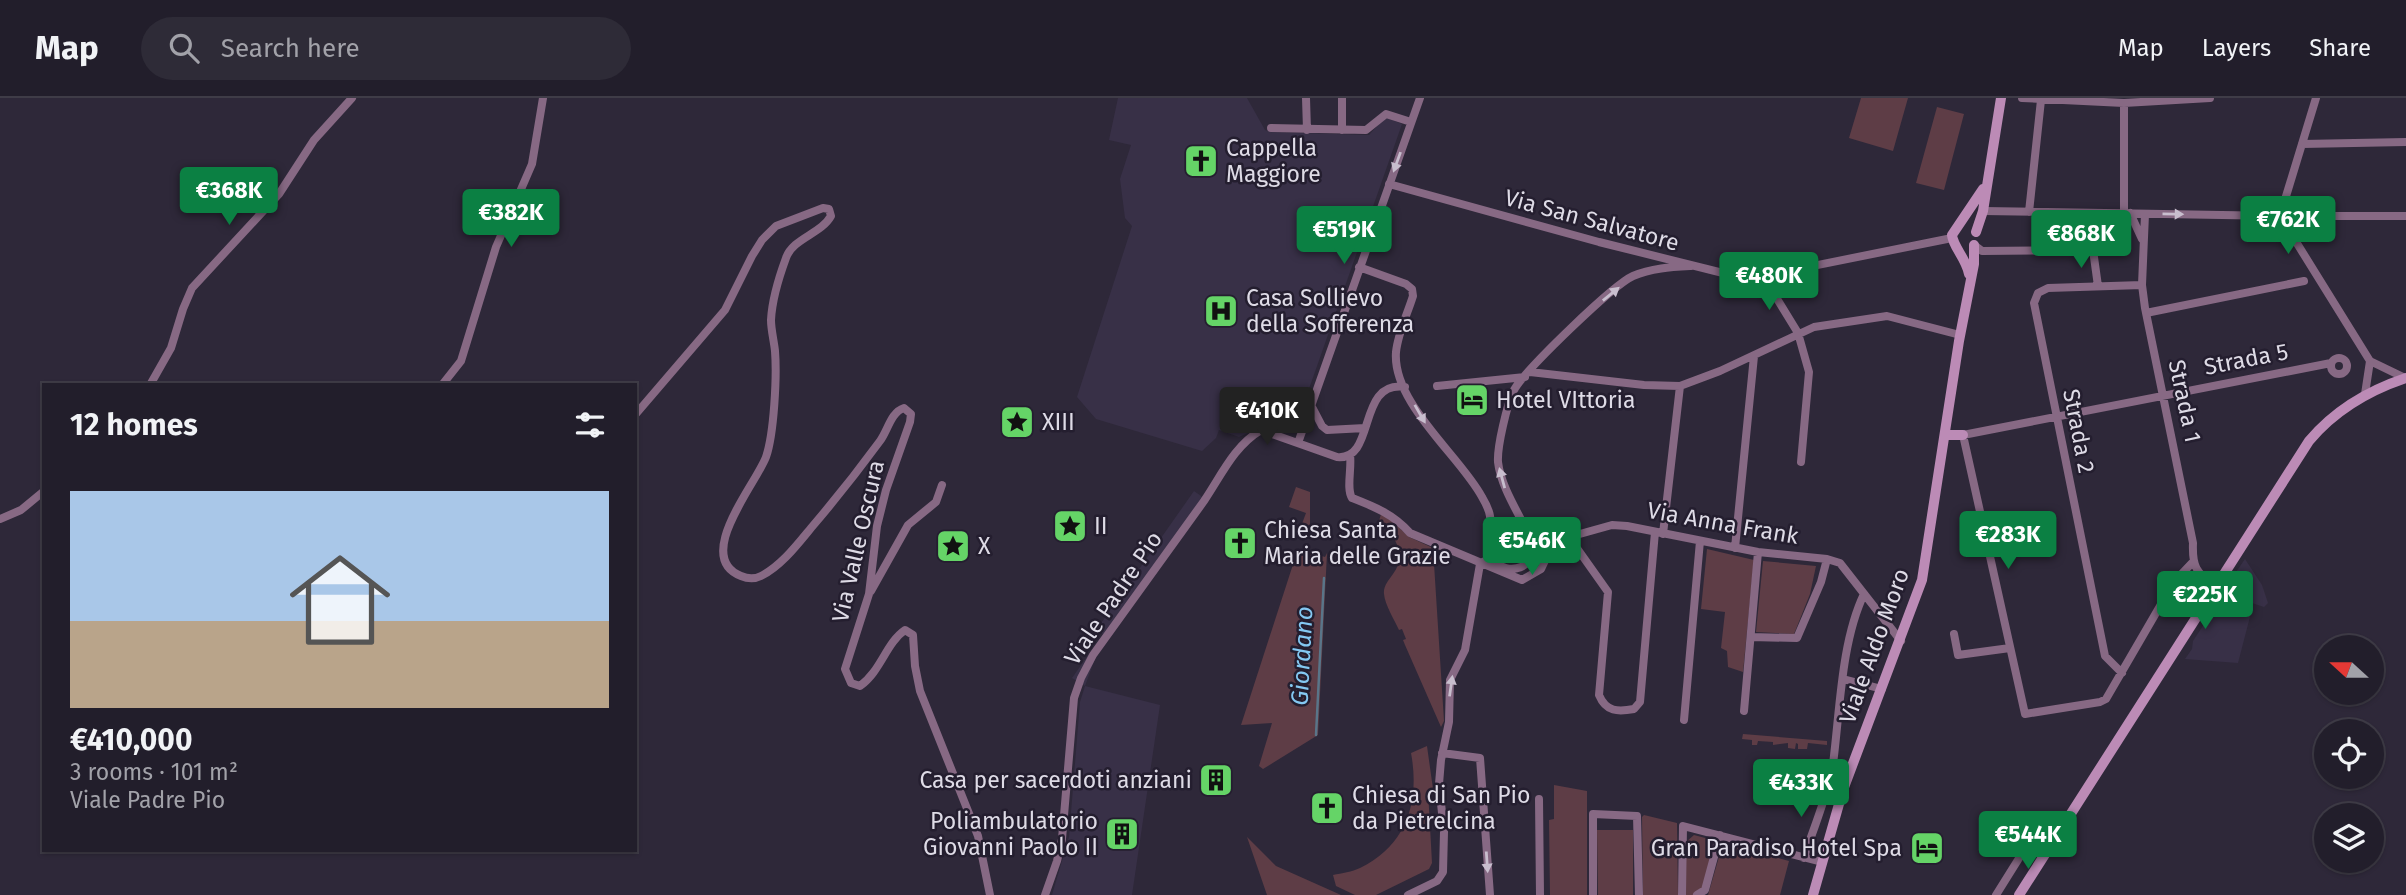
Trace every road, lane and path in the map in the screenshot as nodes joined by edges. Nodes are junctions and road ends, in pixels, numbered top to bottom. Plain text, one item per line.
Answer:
1 (352, 98) edge
2 (543, 98) edge
3 (1306, 98) edge
4 (1342, 98) edge
5 (1420, 98) edge
6 (2001, 98) edge
7 (2022, 98) edge
8 (2210, 98) edge
9 (2316, 98) edge
10 (2169, 99) edge
11 (2040, 100) junction
12 (2091, 100) edge
13 (2124, 103) junction
14 (1411, 122) junction
15 (1271, 128) dead end
16 (1307, 130) junction
17 (1342, 130) junction
18 (2406, 142) edge
19 (2302, 144) junction
20 (1987, 183) junction
21 (1389, 184) junction
22 (1983, 211) junction
23 (2029, 212) junction
24 (2127, 213) junction
25 (2145, 214) junction
26 (2280, 216) junction
27 (2406, 216) edge
28 (1976, 232) junction
29 (1954, 233) junction
30 (2144, 242) junction
31 (1974, 245) junction
32 (1960, 248) junction
33 (1691, 266) junction
34 (1359, 267) junction
35 (1763, 276) junction
36 (1971, 280) junction
37 (2304, 281) dead end
38 (2142, 285) junction
39 (2098, 286) junction
40 (2147, 313) junction
41 (1798, 333) junction
42 (1960, 335) junction
43 (1754, 356) junction
44 (2371, 361) junction
45 (2331, 363) dead end
46 (1528, 374) junction
47 (2406, 378) edge
48 (151, 383) edge
49 (444, 383) edge
50 (1437, 386) dead end
51 (1680, 386) junction
52 (1405, 387) junction
53 (2365, 394) junction
54 (2164, 395) junction
55 (1311, 405) junction
56 (637, 413) edge
57 (2056, 418) junction
58 (1365, 428) junction
59 (1945, 435) junction
60 (1963, 435) junction
61 (1298, 443) junction
62 (1350, 455) junction
63 (1801, 462) dead end
64 (942, 485) dead end
65 (42, 493) edge
66 (0, 519) edge
67 (1659, 533) junction
68 (1569, 537) junction
69 (1700, 541) junction
70 (1735, 548) junction
71 (1758, 552) junction
72 (1493, 556) junction
73 (1827, 559) junction
74 (2192, 563) junction
75 (1480, 564) junction
76 (2215, 587) junction
77 (869, 594) junction
78 (1864, 594) junction
79 (1954, 634) dead end
80 (1751, 637) junction
81 (1901, 641) junction
82 (2010, 648) junction
83 (2122, 673) junction
84 (1843, 678) junction
85 (1882, 689) junction
86 (1744, 711) dead end
87 (1684, 720) dead end
88 (1443, 753) junction
89 (1539, 799) dead end
90 (2036, 831) dead end
91 (1720, 835) junction
92 (1804, 858) junction
93 (1822, 862) junction
94 (990, 895) edge
95 (1045, 895) edge
96 (1408, 895) edge
97 (1490, 895) edge
98 (1540, 895) edge
99 (1593, 895) edge
100 (1639, 895) edge
101 (1682, 895) edge
102 (1697, 895) edge
103 (1813, 895) edge
104 (1996, 895) edge
105 (2019, 895) edge

1 - 48 street
2 - 49 street
3 - 16 street
4 - 17 street
5 - 14 street
6 - 20 main road, Viale Aldo Moro
7 - 11 street
8 - 10 street
9 - 19 street
10 - 13 street
11 - 12 street
11 - 23 street
12 - 13 street
13 - 24 street
14 - 17 street
14 -> 21 street
15 - 16 street
16 - 17 street
18 - 19 street
19 - 26 street
20 - 22 main road, Viale Aldo Moro
20 - 29 main road, Viale Aldo Moro
21 - 33 street, Via San Salvatore
21 - 34 street
22 - 23 street
22 - 28 main road, Viale Aldo Moro
23 - 24 street
24 - 25 street
24 - 30 street
25 -> 26 street
25 - 30 street, Strada 1
26 - 27 street
26 - 44 street
28 - 29 main road
28 - 31 main road, Viale Aldo Moro
29 - 32 main road
29 - 35 street, Via San Salvatore
30 - 38 street, Strada 1
31 - 32 main road
31 - 36 main road, Viale Aldo Moro
31 - 39 street
32 - 36 main road
33 - 35 street, Via San Salvatore
46 -> 33 street
34 - 52 street
34 - 55 street
35 - 41 street
36 - 42 main road, Viale Aldo Moro
37 - 40 street
38 - 39 street, Strada 2
38 - 40 street, Strada 1
39 - 57 street, Strada 2
40 - 54 street, Strada 1
41 - 42 street
41 - 43 street
41 - 63 street
42 - 59 main road, Viale Aldo Moro
43 - 51 street
43 - 70 street
44 - 47 street
44 - 53 street
45 - 54 street, Strada 5
46 - 50 street
46 - 51 street
72 -> 46 street
47 - 53 main road
51 - 67 street
52 - 58 street
52 -> 72 street
53 - 76 main road
54 - 57 street, Strada 5
54 - 74 street, Strada 1
55 - 58 street
55 - 61 street
56 - 77 street, Via Valle Oscura
57 - 60 street, Strada 5
57 - 83 street, Strada 2
58 - 62 street
59 - 60 main road
59 - 81 main road, Viale Aldo Moro
60 - 82 street
61 - 62 street
61 - 95 street, Viale Padre Pio
62 - 75 street
64 - 77 street
65 - 66 street
67 - 68 street, Via Anna Frank
67 - 68 street
67 - 69 street, Via Anna Frank
68 - 75 street, Via Anna Frank
69 - 70 street, Via Anna Frank
69 - 87 street
70 - 71 street, Via Anna Frank
71 - 73 street, Via Anna Frank
71 - 80 street
72 - 75 street
73 - 78 street, Via Anna Frank
73 - 80 street
74 - 76 street
74 - 83 street
88 -> 75 street
76 - 105 main road
77 - 94 street, Via Valle Oscura
78 - 81 street, Via Anna Frank
78 - 84 street
79 - 82 street
80 - 86 street
81 - 85 main road, Viale Aldo Moro
82 - 83 street
84 - 85 street
84 - 92 street
85 - 93 main road, Viale Aldo Moro
88 - 96 street
88 -> 97 street
89 - 98 street
90 - 104 street
91 - 92 street
91 - 101 street
91 - 102 street
92 - 93 street
93 - 103 main road, Viale Aldo Moro
99 - 100 street

